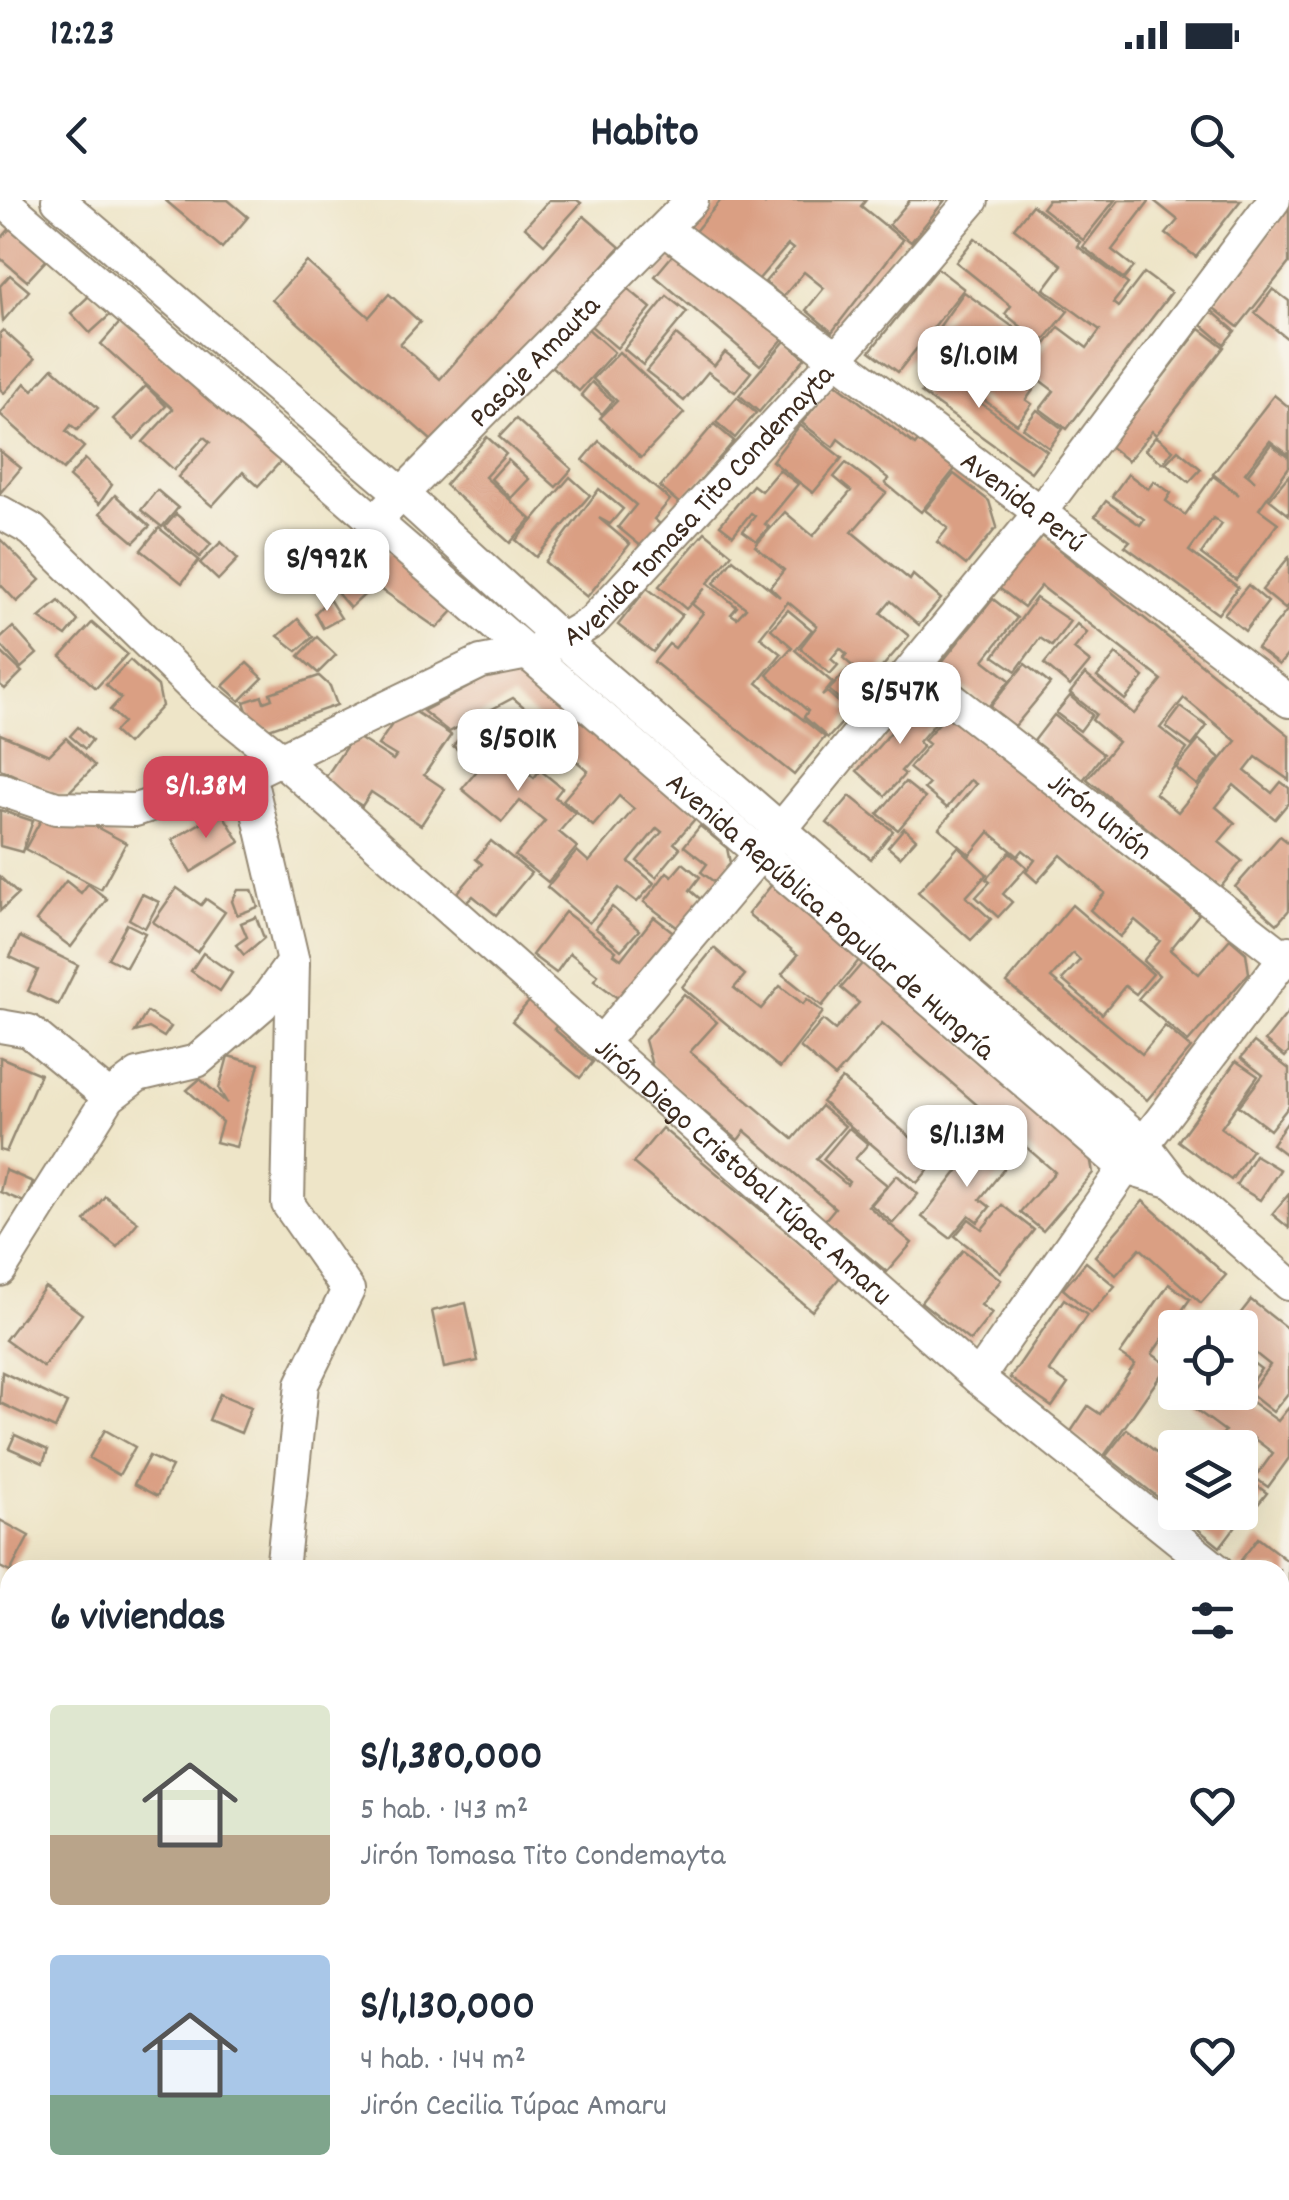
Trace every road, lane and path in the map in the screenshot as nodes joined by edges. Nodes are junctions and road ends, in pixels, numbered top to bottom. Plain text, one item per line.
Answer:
1 (2, 200) edge
2 (58, 200) edge
3 (692, 200) edge
4 (972, 200) edge
5 (1274, 200) edge
6 (664, 230) junction
7 (835, 360) junction
8 (403, 494) junction
9 (0, 512) edge
10 (1038, 514) junction
11 (376, 520) junction
12 (562, 640) junction
13 (528, 653) junction
14 (913, 669) junction
15 (1289, 701) edge
16 (281, 759) junction
17 (249, 774) junction
18 (0, 789) edge
19 (771, 841) junction
20 (1288, 957) edge
21 (292, 962) junction
22 (0, 1026) edge
23 (600, 1043) junction
24 (109, 1097) junction
25 (1134, 1155) junction
26 (0, 1270) edge
27 (1289, 1284) edge
28 (978, 1378) junction
29 (283, 1560) edge
30 (1205, 1560) edge

1 - 11 street, Avenida República Popular de Hungría
2 - 8 street, Avenida República Popular de Hungría
3 - 6 street, Pasaje Amauta
4 - 7 street, Avenida Tomasa Tito Condemayta
5 - 10 street
6 - 7 street, Avenida Perú
6 - 8 street, Pasaje Amauta
7 - 10 street, Avenida Perú
7 - 12 street, Avenida Tomasa Tito Condemayta
8 - 11 street, Pasaje Amauta
8 - 12 street, Avenida República Popular de Hungría
9 - 16 street, Jirón Diego Cristobal Túpac Amaru
10 - 14 street
10 - 15 street, Avenida Perú
11 - 13 street, Avenida República Popular de Hungría
12 - 13 street, Avenida Tomasa Tito Condemayta
12 - 19 street, Avenida República Popular de Hungría
13 - 16 street, Avenida Tomasa Tito Condemayta
13 - 19 street, Avenida República Popular de Hungría
14 - 19 street
14 - 20 street, Jirón Unión
16 - 17 street, Avenida Tomasa Tito Condemayta
16 - 23 street, Jirón Diego Cristobal Túpac Amaru
17 - 18 street, Avenida Tomasa Tito Condemayta
17 - 21 street
19 - 23 street
19 - 25 street, Avenida República Popular de Hungría
20 - 25 street
21 - 24 street
21 - 29 street
22 - 24 street
23 - 28 street, Jirón Diego Cristobal Túpac Amaru
24 - 26 street
25 - 27 street, Avenida República Popular de Hungría
25 - 28 street
28 - 30 street, Jirón Diego Cristobal Túpac Amaru

